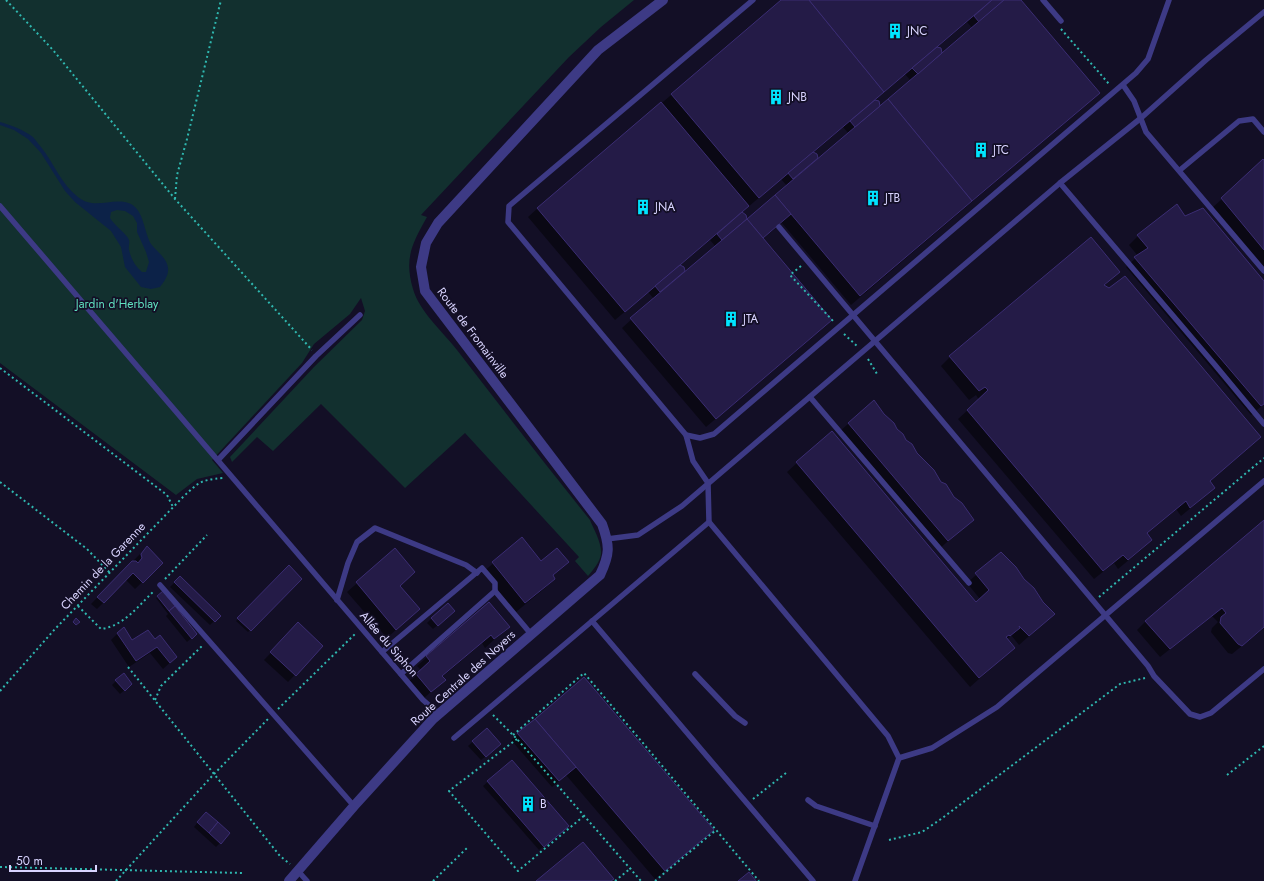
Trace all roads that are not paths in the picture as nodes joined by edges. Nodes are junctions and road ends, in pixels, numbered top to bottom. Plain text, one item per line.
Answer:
1 (662, 0) edge
2 (753, 0) edge
3 (1043, 0) edge
4 (1170, 0) edge
5 (1264, 12) edge
6 (1061, 21) road end
7 (1123, 85) junction
8 (1141, 118) junction
9 (1264, 132) edge
10 (1180, 170) junction
11 (1060, 184) junction
12 (0, 206) edge
13 (779, 227) dead end
14 (1264, 271) edge
15 (360, 315) dead end
16 (853, 315) junction
17 (875, 341) junction
18 (810, 397) junction
19 (1264, 424) edge
20 (686, 435) junction
21 (218, 460) junction
22 (1264, 481) edge
23 (708, 483) junction
24 (709, 522) junction
25 (607, 539) junction
26 (477, 573) junction
27 (600, 575) joint
28 (969, 584) dead end
29 (160, 585) road end
30 (495, 591) junction
31 (337, 600) junction
32 (1104, 614) junction
33 (592, 621) junction
34 (531, 634) junction
35 (382, 652) junction
36 (1264, 668) edge
37 (401, 674) junction
38 (694, 674) dead end
39 (439, 714) junction
40 (745, 723) dead end
41 (454, 738) dead end
42 (899, 758) junction
43 (808, 800) dead end
44 (354, 806) junction
45 (875, 826) junction
46 (298, 871) junction
47 (289, 881) edge
48 (307, 881) edge
49 (813, 881) edge
50 (855, 881) edge

1 - 25 street, Route de Fromainville
2 - 20 lane
3 - 6 lane
4 - 7 lane
5 - 8 lane
7 - 8 lane
7 - 16 lane
8 - 10 lane
8 - 11 lane
9 - 10 lane
10 - 14 lane
11 - 17 lane
11 - 19 lane
12 - 21 lane, Allée du Siphon
13 - 16 lane
15 - 21 lane
16 - 17 lane
16 - 20 lane
17 - 18 lane
17 - 32 lane
18 - 23 lane
18 - 28 lane
20 - 23 lane
21 - 31 lane, Allée du Siphon
22 - 32 lane
23 - 24 lane
23 - 25 lane
24 - 33 lane
24 - 42 lane
25 - 27 street, Route de Fromainville
26 - 30 lane
26 - 31 lane
26 - 35 lane
27 - 34 street, Route Centrale des Noyers
29 - 44 lane
30 - 34 lane
30 - 37 lane
31 - 35 lane, Allée du Siphon
32 - 36 lane
32 - 42 lane
33 - 41 lane
33 - 49 lane
34 - 39 street, Route Centrale des Noyers
35 - 37 lane, Allée du Siphon
37 - 39 lane, Allée du Siphon
38 - 40 lane
39 - 44 street, Route Centrale des Noyers
42 - 45 lane
43 - 45 lane
44 - 46 street, Route Centrale des Noyers
45 - 50 lane
46 - 47 street, Route Centrale des Noyers
46 - 48 lane

